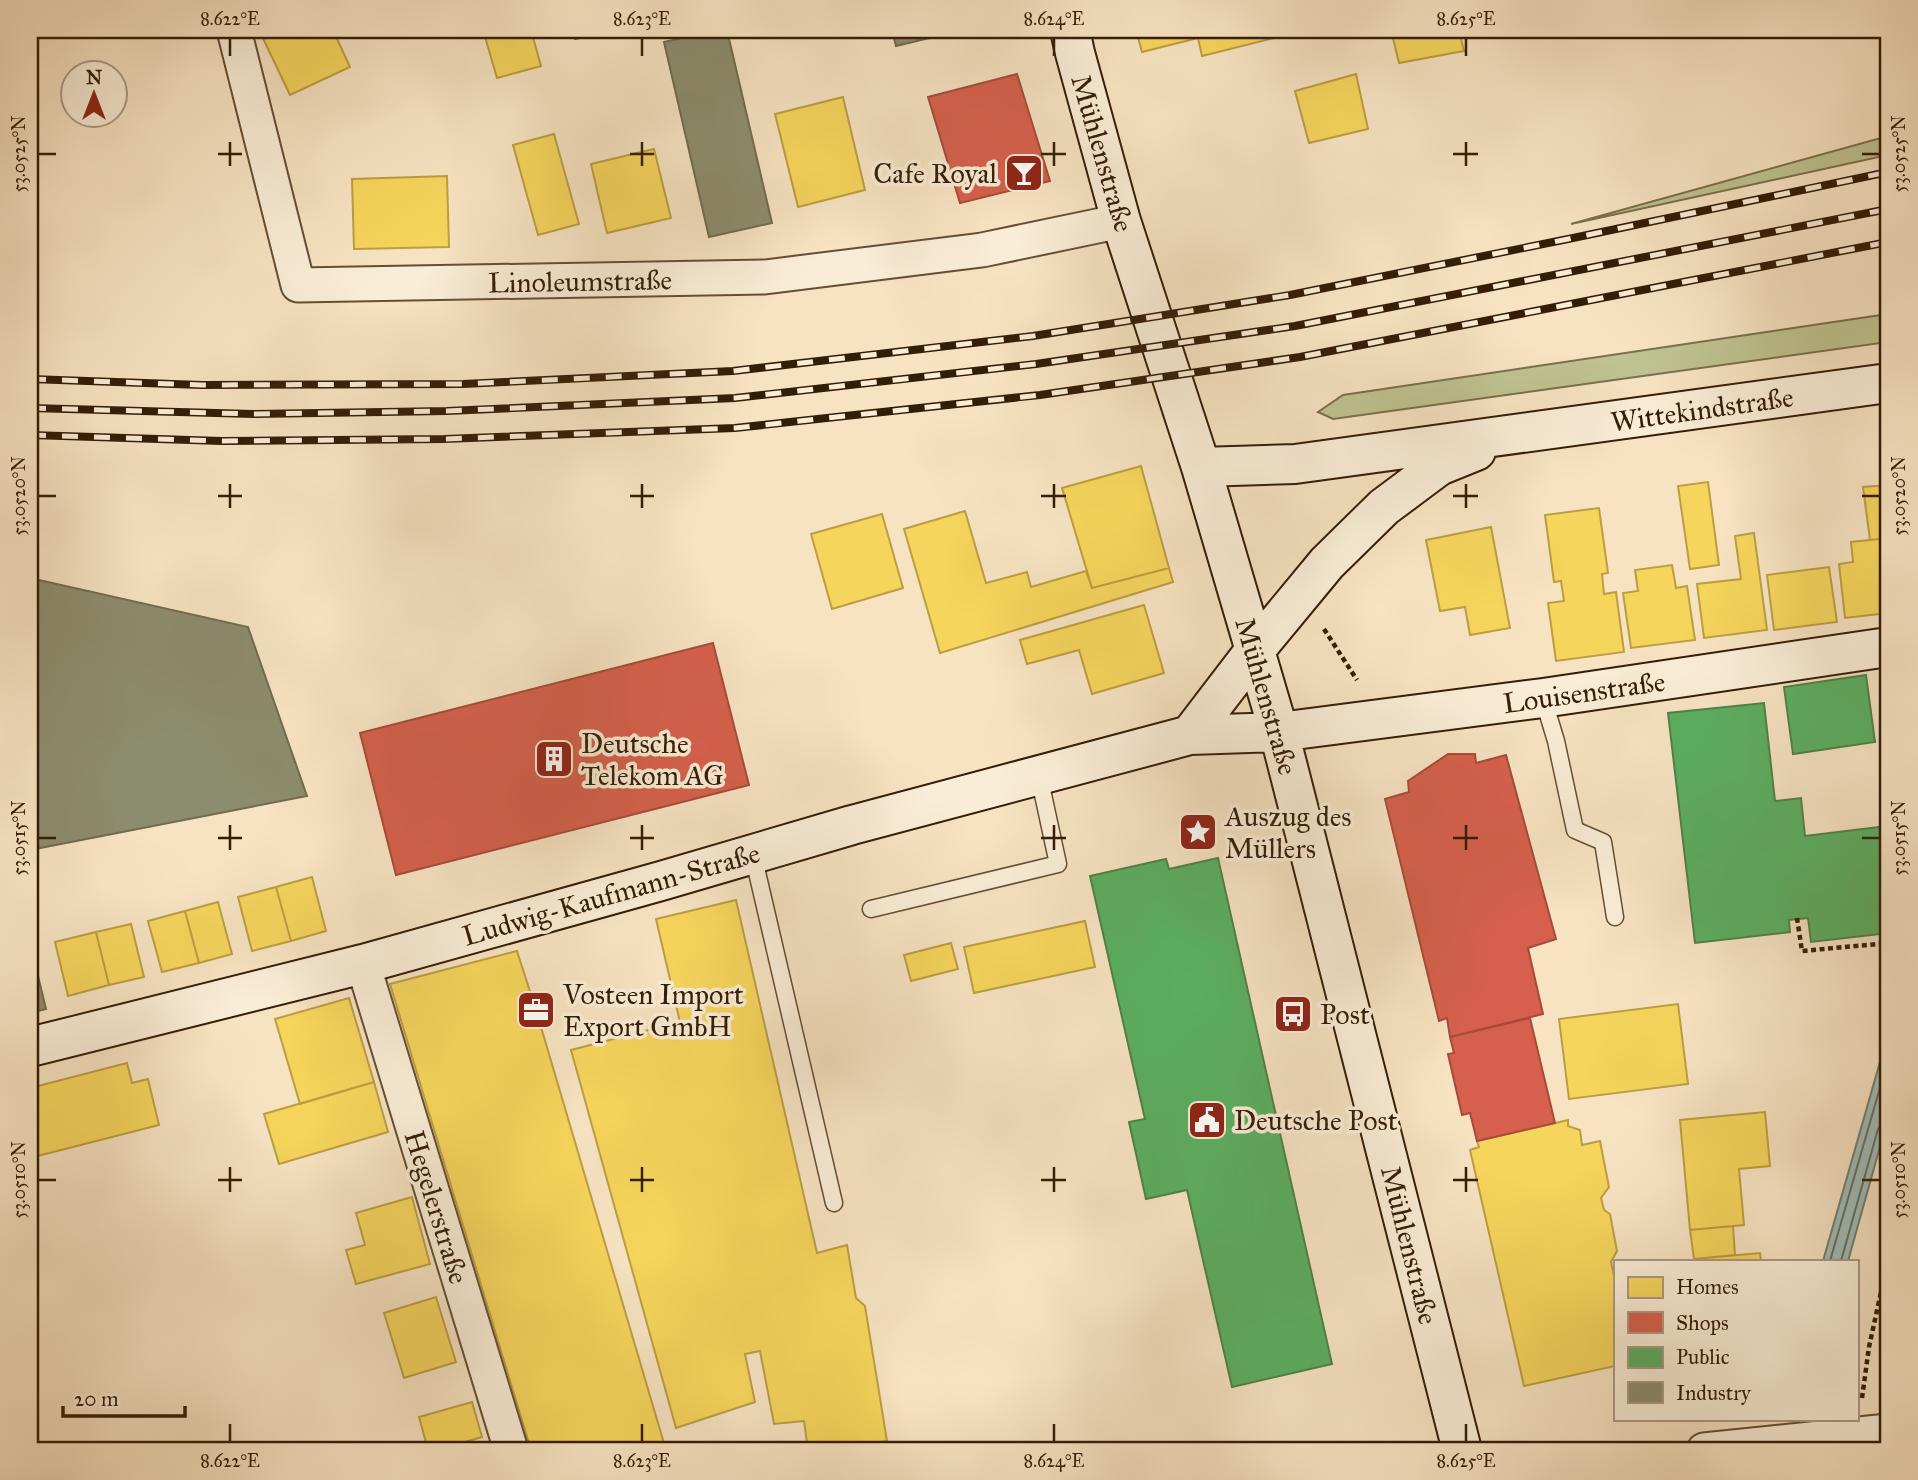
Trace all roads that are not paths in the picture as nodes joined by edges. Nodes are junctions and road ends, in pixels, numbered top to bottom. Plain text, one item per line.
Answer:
1 (234, 30) edge
2 (1070, 30) edge
3 (1121, 221) junction
4 (1888, 383) edge
5 (1517, 434) junction
6 (1201, 467) junction
7 (1888, 647) edge
8 (1255, 650) junction
9 (1543, 698) junction
10 (1279, 733) junction
11 (1190, 735) junction
12 (1039, 776) junction
13 (753, 854) junction
14 (871, 909) dead end
15 (1615, 917) dead end
16 (363, 964) junction
17 (30, 1047) edge
18 (834, 1203) dead end
19 (1888, 1431) edge
20 (511, 1450) edge
21 (1462, 1450) edge
22 (1704, 1450) edge

1 - 3 street, Linoleumstraße
2 - 3 street, Mühlenstraße
3 - 6 street, Mühlenstraße
4 - 5 street, Wittekindstraße
5 - 6 street, Wittekindstraße
5 - 8 street, Wittekindstraße
6 - 8 street, Mühlenstraße
7 - 9 street, Louisenstraße
8 - 10 street, Mühlenstraße
8 - 11 street
9 - 10 street, Louisenstraße
9 - 15 lane
10 - 11 street, Ludwig-Kaufmann-Straße
10 - 21 street, Mühlenstraße
11 - 12 street, Ludwig-Kaufmann-Straße
12 - 13 street, Ludwig-Kaufmann-Straße
12 - 14 lane
13 - 16 street, Ludwig-Kaufmann-Straße
13 - 18 lane
16 - 17 street, Ludwig-Kaufmann-Straße
16 - 20 street, Hegelerstraße
19 - 22 street

